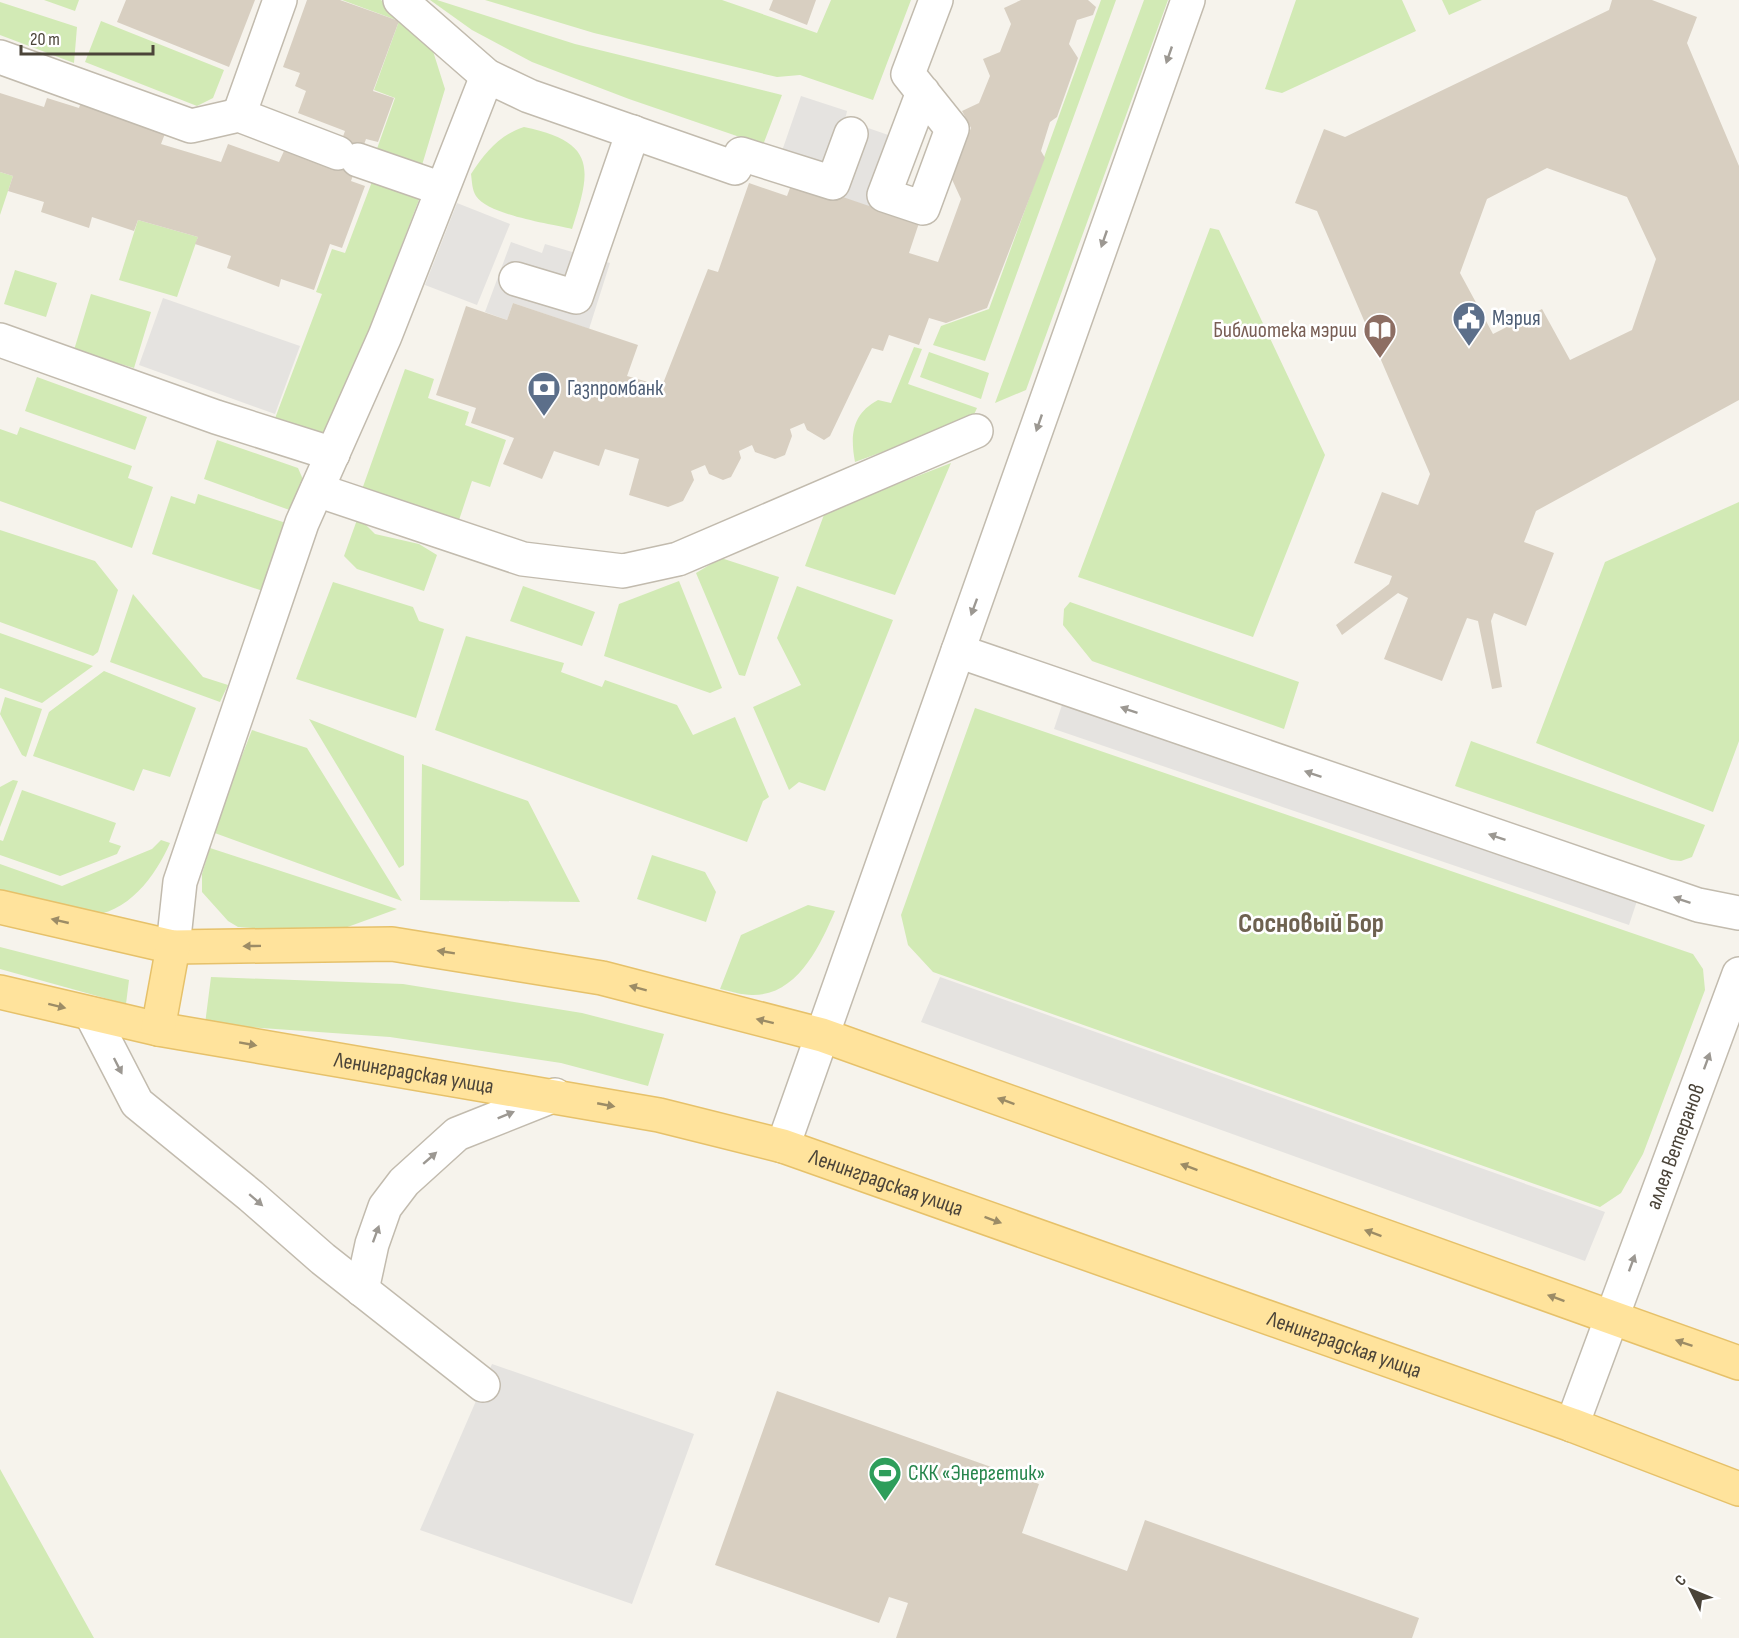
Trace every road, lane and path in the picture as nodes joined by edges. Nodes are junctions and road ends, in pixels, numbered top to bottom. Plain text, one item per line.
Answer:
1 (280, 0) edge
2 (400, 0) edge
3 (936, 0) edge
4 (1188, 0) edge
5 (0, 57) edge
6 (487, 76) junction
7 (923, 92) dead end
8 (239, 115) junction
9 (633, 132) junction
10 (851, 134) dead end
11 (442, 189) junction
12 (516, 279) dead end
13 (0, 340) edge
14 (976, 431) dead end
15 (333, 454) junction
16 (317, 490) junction
17 (957, 651) junction
18 (0, 907) edge
19 (1739, 913) edge
20 (173, 947) junction
21 (1739, 974) edge
22 (0, 992) edge
23 (91, 1014) junction
24 (158, 1029) junction
25 (822, 1035) junction
26 (555, 1095) junction
27 (783, 1146) junction
28 (362, 1290) junction
29 (1611, 1318) junction
30 (1739, 1363) edge
31 (483, 1385) dead end
32 (1572, 1425) junction
33 (1739, 1489) edge

1 - 8 street
2 - 6 street
3 - 7 street
4 -> 17 street
5 - 8 street
6 - 9 street
6 - 11 street
8 - 11 street
9 - 10 street
9 - 12 street
11 - 15 street
13 - 15 street
14 - 16 street
15 - 16 street
16 - 20 street
19 -> 17 street
17 - 25 street
20 -> 18 main road
20 - 24 main road
25 -> 20 main road
29 -> 21 street, аллея Ветеранов
22 -> 23 main road, Ленинградская улица
23 - 24 main road, Ленинградская улица
23 -> 28 street
24 -> 26 main road, Ленинградская улица
25 - 27 street
29 -> 25 main road
26 -> 27 main road, Ленинградская улица
28 -> 26 street
27 -> 32 main road, Ленинградская улица
28 - 31 street
30 -> 29 main road
29 - 32 street, аллея Ветеранов
32 - 33 main road, Ленинградская улица

